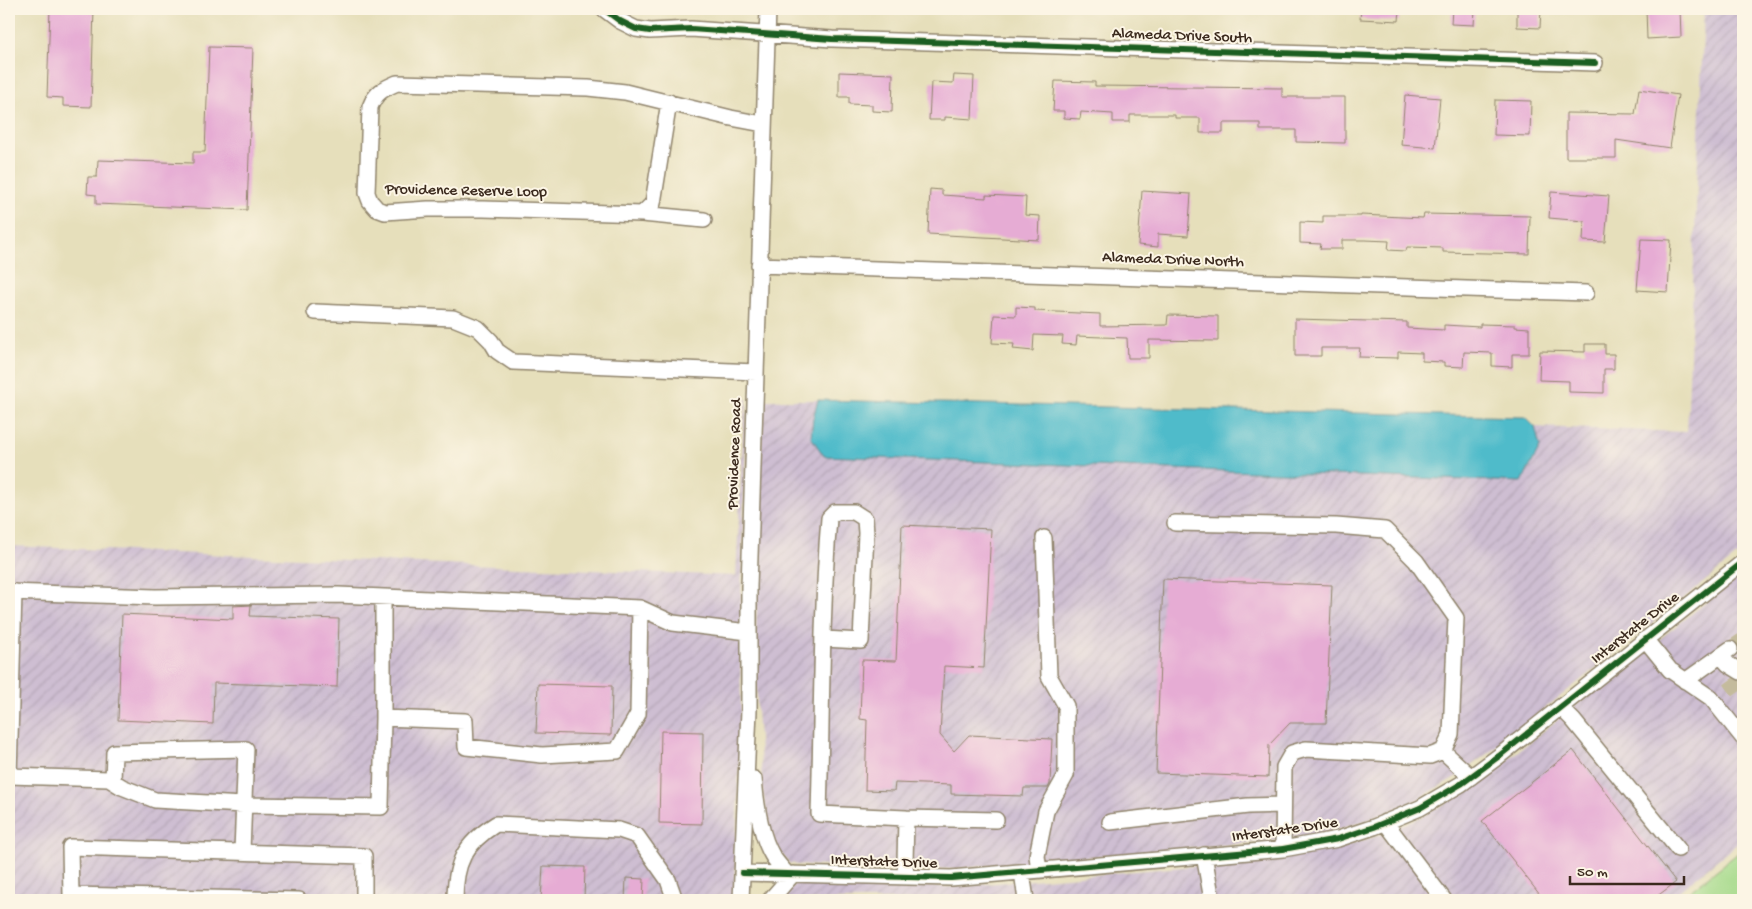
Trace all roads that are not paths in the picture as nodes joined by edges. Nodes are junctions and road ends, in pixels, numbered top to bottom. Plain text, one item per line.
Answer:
1 (604, 9) edge
2 (768, 9) edge
3 (767, 34) junction
4 (1595, 63) dead end
5 (669, 102) junction
6 (763, 124) junction
7 (642, 214) junction
8 (704, 220) dead end
9 (759, 265) junction
10 (1586, 293) dead end
11 (315, 312) dead end
12 (756, 372) junction
13 (1175, 523) dead end
14 (1044, 538) dead end
15 (1743, 562) edge
16 (11, 592) edge
17 (383, 597) junction
18 (640, 608) junction
19 (748, 632) junction
20 (824, 639) junction
21 (1645, 639) junction
22 (1730, 664) tunnel mouth
23 (1685, 681) junction
24 (1560, 707) junction
25 (749, 710) junction
26 (382, 718) junction
27 (1743, 738) edge
28 (1443, 751) junction
29 (9, 776) edge
30 (1471, 777) junction
31 (113, 781) junction
32 (9, 784) edge
33 (244, 805) junction
34 (1283, 805) junction
35 (906, 818) junction
36 (996, 820) dead end
37 (1110, 822) dead end
38 (1385, 822) junction
39 (1283, 849) junction
40 (1678, 849) dead end
41 (242, 851) junction
42 (1204, 856) junction
43 (1039, 870) junction
44 (1022, 872) junction
45 (742, 873) junction
46 (790, 874) junction
47 (906, 877) junction
48 (71, 898) edge
49 (299, 900) edge
50 (364, 900) edge
51 (455, 900) edge
52 (675, 900) edge
53 (741, 900) edge
54 (770, 900) edge
55 (1026, 900) edge
56 (1212, 900) edge
57 (1444, 900) edge

1 - 3 street, Alameda Drive South
2 - 3 street, Providence Road
3 - 4 street, Alameda Drive South
3 - 6 street, Providence Road
5 - 6 street
5 - 7 street
5 - 7 street, Providence Reserve Loop
6 - 9 street, Providence Road
7 - 8 street
9 - 10 street, Alameda Drive North
9 - 12 street, Providence Road
11 - 12 street
12 - 19 street, Providence Road
13 - 28 street
14 - 43 street
15 - 21 street, Interstate Drive
16 - 17 street
16 - 29 street
17 - 18 street
17 - 26 street
18 - 19 street
18 - 26 street
19 - 25 street, Providence Road
20 - 20 street
20 - 35 street
21 - 23 street
21 - 24 street, Interstate Drive
22 - 23 street
23 - 27 street
24 - 30 street, Interstate Drive
24 - 40 street
25 - 45 street, Providence Road
25 - 46 street
26 - 33 street
28 - 30 street
28 - 34 street
29 - 31 street
29 - 32 street
30 - 38 street, Interstate Drive
31 - 33 street
31 - 33 street
33 - 41 street
34 - 37 street
34 - 39 street
35 - 36 street
35 - 47 street
38 - 39 street, Interstate Drive
38 - 57 street
39 - 42 street, Interstate Drive
41 - 48 street
41 - 50 street
42 - 43 street, Interstate Drive
42 - 56 street
43 - 44 street, Interstate Drive
44 - 47 street, Interstate Drive
44 - 55 street
45 - 46 street, Interstate Drive
45 - 53 street, Providence Road
46 - 47 street, Interstate Drive
46 - 54 street
48 - 49 street
51 - 52 street

